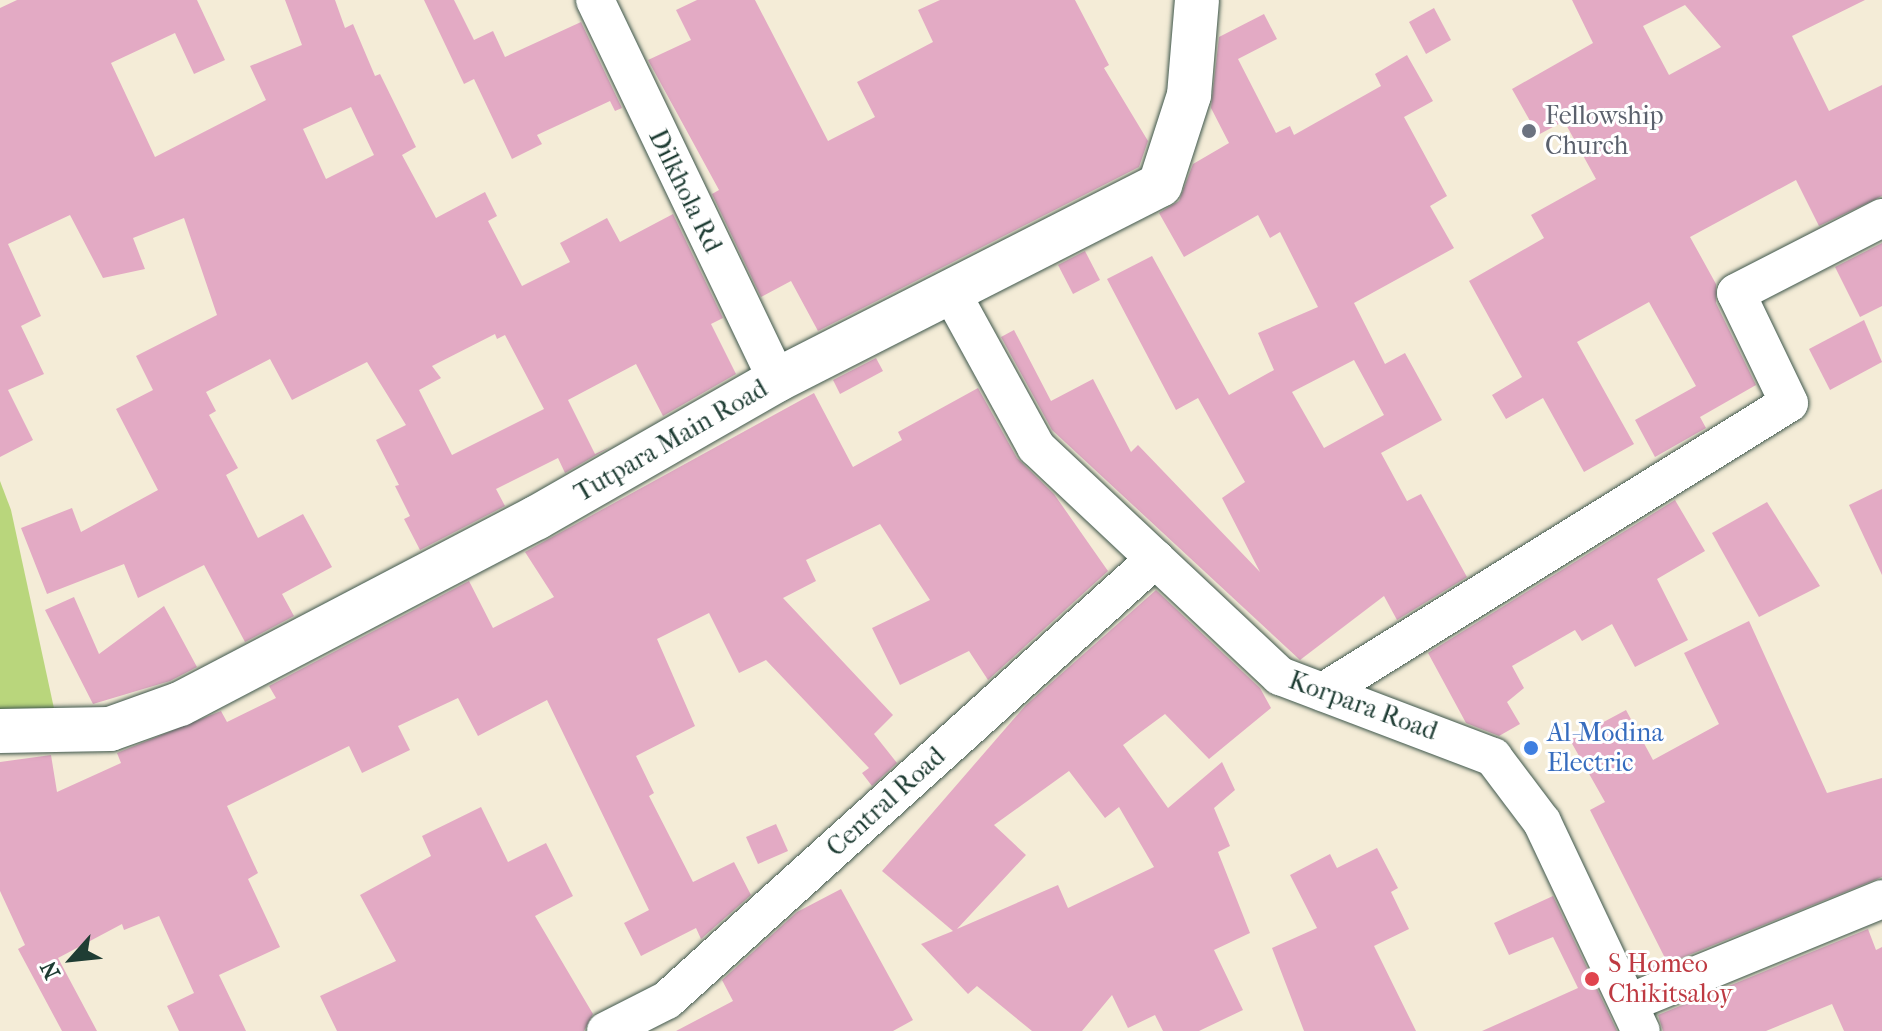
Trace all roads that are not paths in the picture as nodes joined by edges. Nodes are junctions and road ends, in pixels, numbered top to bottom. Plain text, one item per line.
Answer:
1 (595, 0) edge
2 (1197, 0) edge
3 (1882, 218) edge
4 (952, 294) junction
5 (777, 380) junction
6 (1155, 559) junction
7 (1323, 692) junction
8 (0, 731) edge
9 (1882, 899) edge
10 (1636, 1016) edge
11 (606, 1031) edge

1 - 5 street, Dilkhola Rd
2 - 4 street, Tutpara Main Road
3 - 7 street
4 - 5 street, Tutpara Main Road
4 - 6 street, Korpara Road
5 - 8 street, Tutpara Main Road
6 - 7 street, Korpara Road
6 - 11 street, Central Road
7 - 10 street, Korpara Road
9 - 10 street

